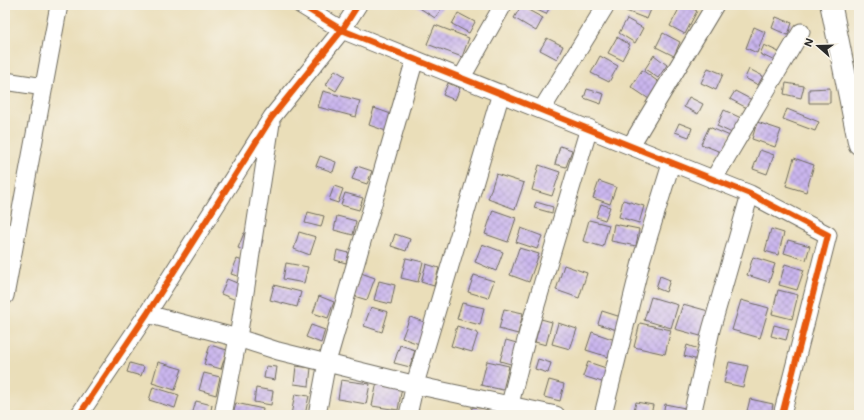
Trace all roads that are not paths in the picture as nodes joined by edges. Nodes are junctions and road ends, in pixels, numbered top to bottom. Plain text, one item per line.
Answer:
1 (59, 5) edge
2 (301, 5) edge
3 (358, 5) edge
4 (503, 5) edge
5 (606, 5) edge
6 (715, 5) edge
7 (831, 5) edge
8 (342, 30) junction
9 (801, 32) dead end
10 (415, 59) junction
11 (462, 77) junction
12 (5, 81) edge
13 (44, 87) junction
14 (501, 93) junction
15 (542, 109) junction
16 (272, 117) junction
17 (590, 128) junction
18 (859, 144) edge
19 (631, 145) junction
20 (671, 164) junction
21 (713, 180) junction
22 (750, 194) junction
23 (5, 296) edge
24 (147, 314) junction
25 (238, 338) junction
26 (327, 362) junction
27 (415, 384) junction
28 (510, 404) junction
29 (79, 415) edge
30 (223, 415) edge
31 (317, 415) edge
32 (408, 415) edge
33 (556, 415) edge
34 (603, 415) edge
35 (692, 415) edge
36 (782, 415) edge

1 - 13 street
2 - 8 street
3 - 8 street
4 - 11 street
5 - 15 street
6 - 19 street
7 - 18 street
8 - 10 street
8 - 16 street
9 - 21 street
10 - 11 street
10 - 26 street
11 - 14 street
12 - 13 street
13 - 23 street
14 - 15 street
14 - 27 street
15 - 17 street
16 - 24 street
16 - 25 street
17 - 19 street
17 - 28 street
19 - 20 street
20 - 21 street
20 - 34 street
21 - 22 street
22 - 35 street
22 - 36 street
24 - 25 street
24 - 29 street
25 - 26 street
25 - 30 street
26 - 27 street
26 - 31 street
27 - 28 street
27 - 32 street
28 - 33 street

